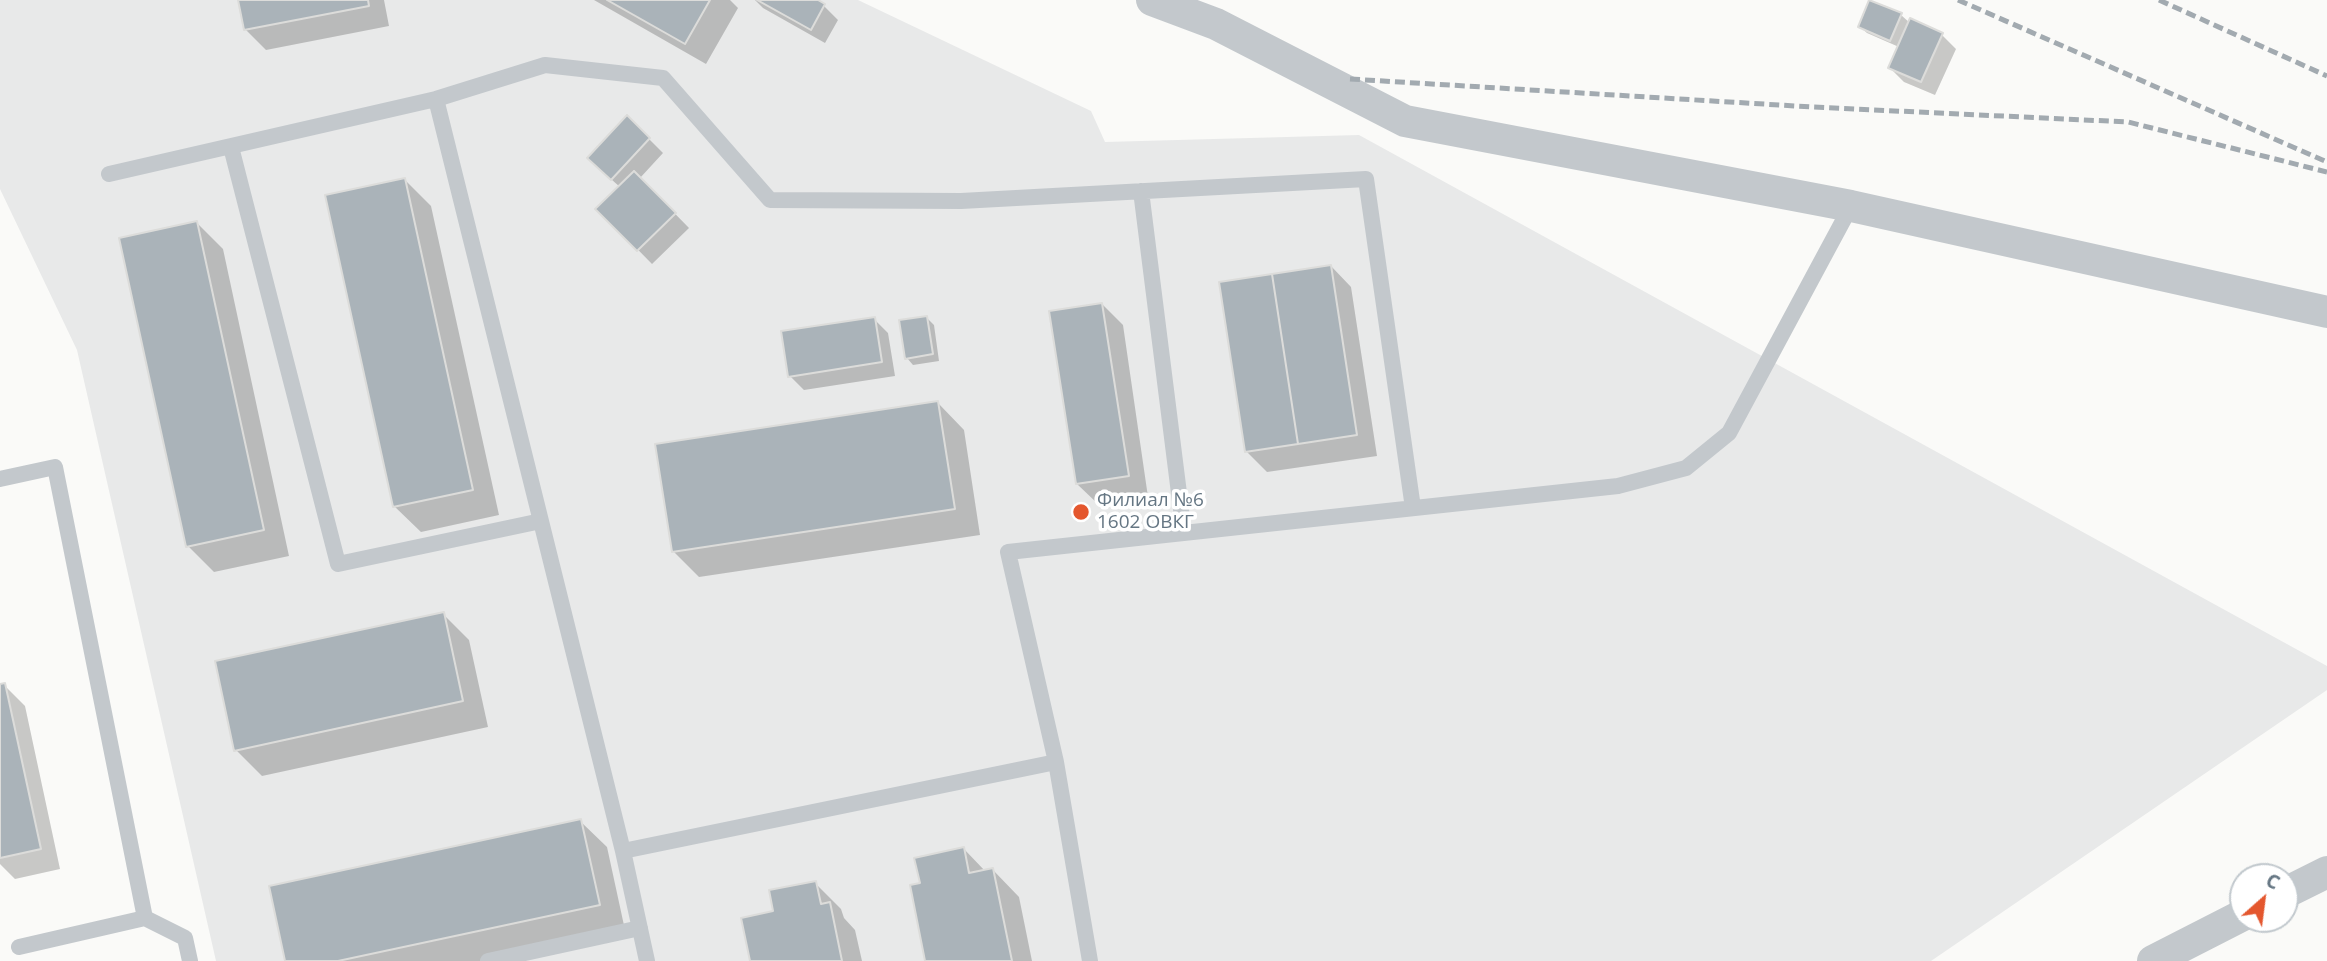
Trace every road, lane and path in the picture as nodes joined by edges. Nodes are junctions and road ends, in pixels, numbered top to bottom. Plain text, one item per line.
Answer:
1 (1152, 0) edge
2 (436, 99) junction
3 (231, 147) junction
4 (109, 174) dead end
5 (1141, 191) junction
6 (1851, 206) junction
7 (2327, 312) edge
8 (0, 479) edge
9 (1413, 508) junction
10 (541, 522) junction
11 (1184, 533) junction
12 (1056, 762) junction
13 (623, 851) junction
14 (2327, 872) edge
15 (2299, 886) edge
16 (145, 918) junction
17 (2229, 922) edge
18 (640, 928) junction
19 (19, 947) dead end
20 (190, 961) edge
21 (488, 961) edge
22 (647, 961) edge
23 (1090, 961) edge
24 (2153, 961) edge

1 - 6 street
2 - 3 lane
2 - 5 lane
2 - 10 lane
3 - 4 lane
3 - 10 lane
5 - 9 lane
5 - 11 lane
6 - 7 street
6 - 9 lane
8 - 16 lane
9 - 11 lane
10 - 13 lane
11 - 12 lane
12 - 13 lane
12 - 23 lane
13 - 18 lane
14 - 15 street
16 - 19 lane
16 - 20 lane
17 - 24 street
18 - 21 lane
18 - 22 lane

